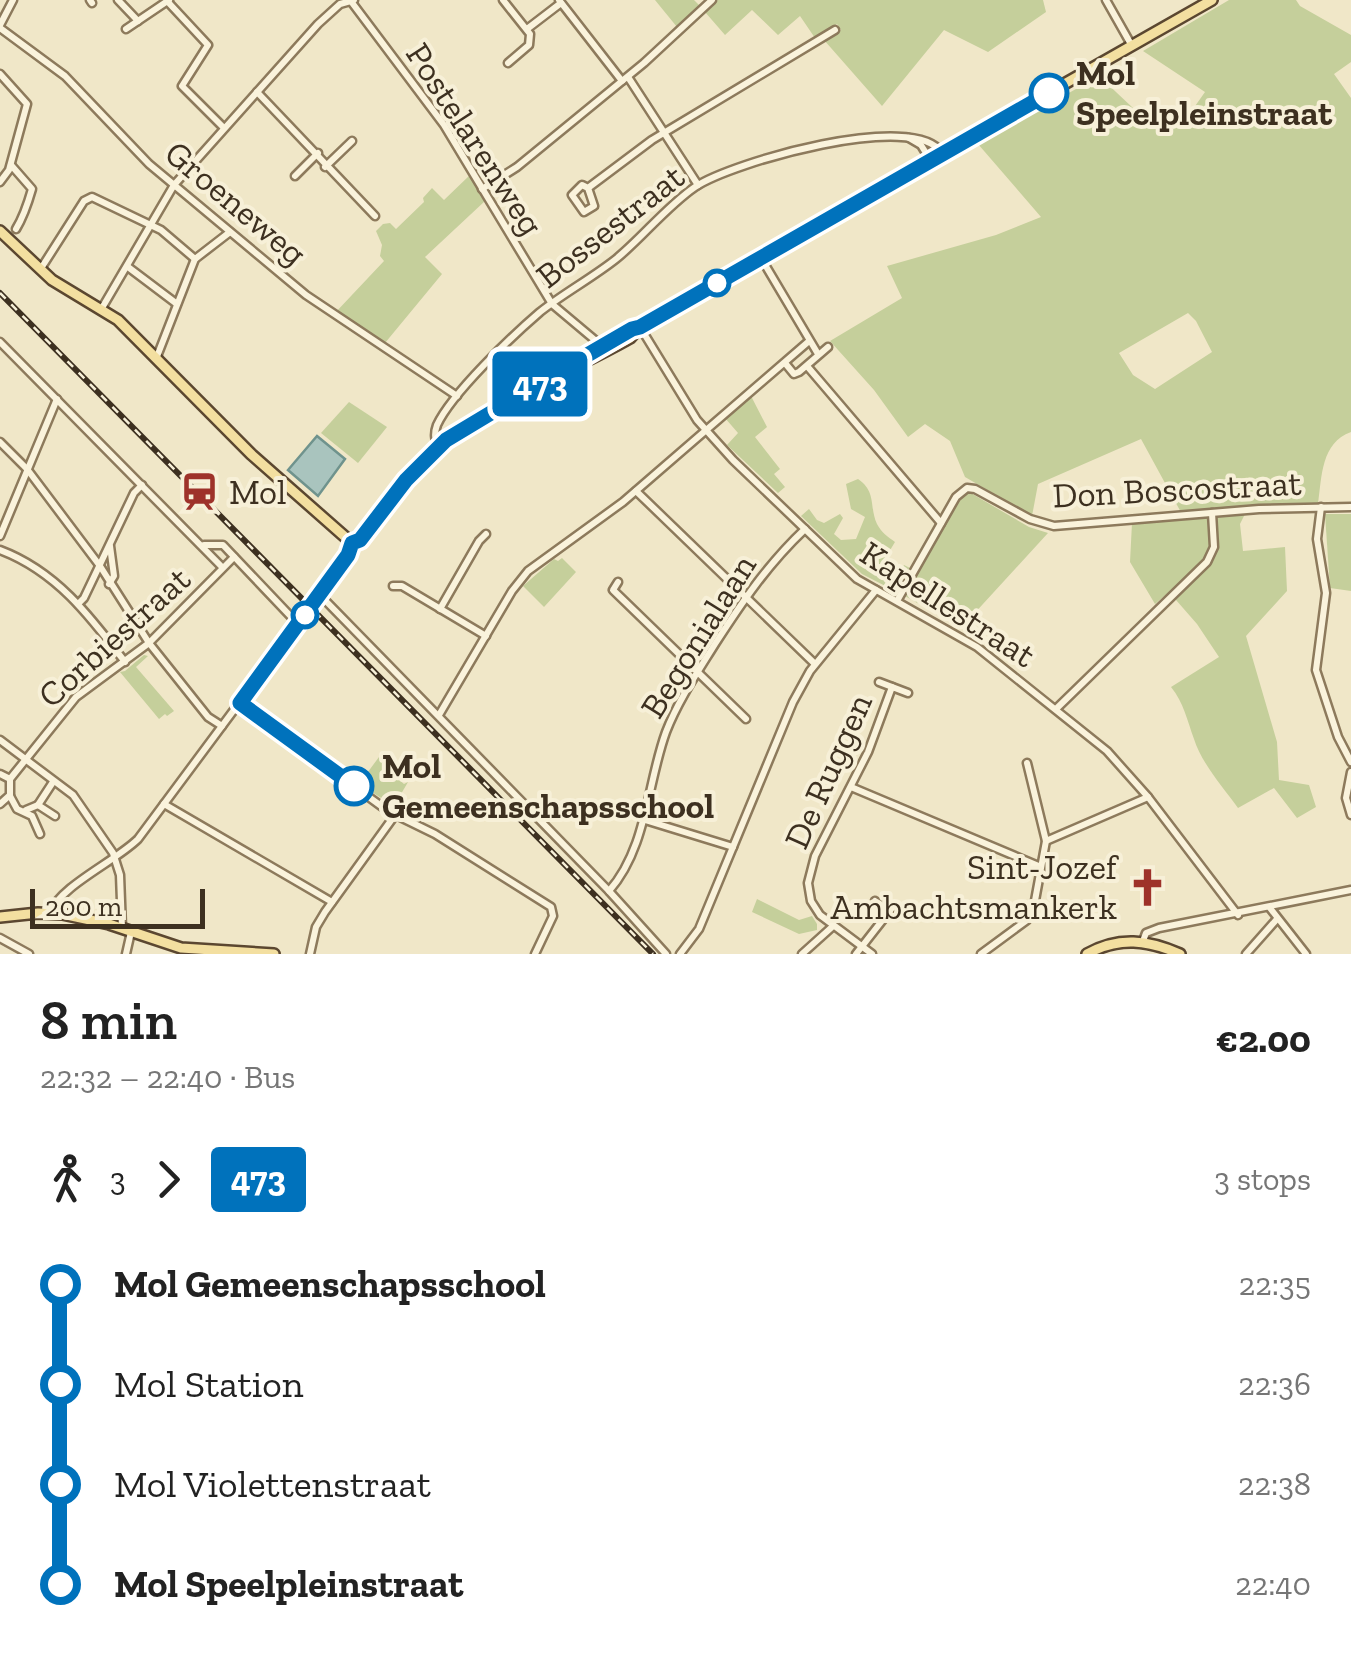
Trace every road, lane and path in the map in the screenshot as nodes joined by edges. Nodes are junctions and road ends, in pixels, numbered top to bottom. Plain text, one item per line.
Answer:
1 (118, 0) edge
2 (352, 0) edge
3 (503, 0) edge
4 (712, 0) edge
5 (1106, 0) edge
6 (1212, 0) edge
7 (12, 1) edge
8 (168, 1) edge
9 (560, 2) edge
10 (138, 21) junction
11 (0, 26) edge
12 (126, 29) dead end
13 (527, 30) junction
14 (835, 30) dead end
15 (1132, 46) junction
16 (508, 64) dead end
17 (0, 74) edge
18 (624, 79) junction
19 (257, 92) junction
20 (224, 128) junction
21 (664, 133) junction
22 (908, 137) junction
23 (352, 142) dead end
24 (318, 153) junction
25 (943, 154) junction
26 (931, 161) junction
27 (11, 165) junction
28 (326, 168) junction
29 (294, 176) dead end
30 (0, 182) edge
31 (698, 184) junction
32 (174, 185) junction
33 (588, 188) dead end
34 (482, 189) junction
35 (375, 216) dead end
36 (151, 226) junction
37 (16, 229) dead end
38 (0, 230) edge
39 (230, 232) junction
40 (760, 258) junction
41 (194, 259) junction
42 (126, 269) junction
43 (40, 270) junction
44 (552, 304) junction
45 (102, 308) junction
46 (176, 308) junction
47 (640, 327) junction
48 (0, 342) edge
49 (808, 342) junction
50 (602, 346) junction
51 (828, 348) dead end
52 (818, 354) junction
53 (156, 359) junction
54 (785, 362) junction
55 (572, 366) junction
56 (807, 366) junction
57 (457, 396) junction
58 (57, 399) junction
59 (704, 430) junction
60 (0, 442) edge
61 (442, 444) junction
62 (28, 468) junction
63 (142, 485) junction
64 (636, 491) junction
65 (1321, 507) junction
66 (1351, 507) edge
67 (1212, 512) junction
68 (941, 523) junction
69 (804, 528) junction
70 (486, 534) dead end
71 (0, 536) edge
72 (352, 543) junction
73 (110, 545) junction
74 (203, 545) junction
75 (0, 550) edge
76 (234, 557) junction
77 (100, 566) junction
78 (222, 567) junction
79 (618, 582) dead end
80 (109, 584) junction
81 (393, 586) dead end
82 (876, 590) junction
83 (320, 594) junction
84 (745, 598) junction
85 (898, 601) junction
86 (78, 604) junction
87 (440, 609) junction
88 (298, 624) junction
89 (486, 636) junction
90 (149, 643) junction
91 (125, 662) junction
92 (815, 664) junction
93 (699, 670) junction
94 (879, 682) dead end
95 (892, 687) junction
96 (908, 693) dead end
97 (240, 703) junction
98 (1057, 708) junction
99 (439, 716) junction
100 (746, 719) dead end
101 (222, 726) junction
102 (0, 740) edge
103 (26, 759) junction
104 (1351, 762) edge
105 (1027, 763) dead end
106 (1351, 772) edge
107 (0, 774) edge
108 (10, 779) junction
109 (53, 782) junction
110 (851, 786) junction
111 (10, 795) junction
112 (1148, 797) junction
113 (0, 804) edge
114 (164, 804) junction
115 (38, 805) junction
116 (26, 810) junction
117 (55, 816) dead end
118 (396, 816) junction
119 (1351, 816) edge
120 (645, 820) junction
121 (40, 834) dead end
122 (1046, 841) junction
123 (733, 848) junction
124 (116, 859) junction
125 (1041, 867) junction
126 (1351, 890) edge
127 (609, 891) junction
128 (876, 901) dead end
129 (332, 902) junction
130 (1270, 908) junction
131 (50, 913) junction
132 (1238, 914) junction
133 (0, 917) edge
134 (1276, 919) junction
135 (832, 927) junction
136 (127, 930) junction
137 (0, 938) edge
138 (1143, 942) junction
139 (859, 950) edge
140 (804, 953) edge
141 (29, 954) edge
142 (126, 954) edge
143 (274, 954) edge
144 (310, 954) edge
145 (535, 954) edge
146 (666, 954) edge
147 (680, 954) edge
148 (872, 954) edge
149 (980, 954) edge
150 (1088, 954) edge
151 (1180, 954) edge
152 (1246, 954) edge
153 (1306, 954) edge

1 - 10 street
2 - 19 street
2 - 34 street, Postelarenweg
3 - 13 street
4 - 18 street
5 - 15 street
6 - 15 main road
7 - 11 street
8 - 10 street
8 - 20 street
9 - 13 street
9 - 18 street
10 - 12 street
11 - 32 street, Groeneweg
13 - 16 street
14 - 21 street
15 - 25 main road
17 - 27 street
18 - 21 street
18 - 34 street
19 - 20 street
19 - 24 street
20 - 32 street
21 - 31 street
21 - 33 street
22 - 25 street, Bossestraat
22 - 26 street
22 - 31 street, Bossestraat
23 - 28 street
24 - 28 street
24 - 29 street
25 - 26 main road
26 - 40 main road
27 - 30 street
27 - 37 street
28 - 35 street
31 - 44 street, Bossestraat
32 - 36 street
32 - 39 street, Groeneweg
34 - 44 street, Postelarenweg
36 - 41 street
36 - 42 street
36 - 43 street
38 - 43 main road
39 - 41 street
39 - 57 street, Groeneweg
40 - 47 main road
40 - 49 street
41 - 46 street
42 - 45 street
42 - 46 street
43 - 45 main road
44 - 50 street, Postelarenweg
44 - 57 street, Bossestraat
45 - 53 main road
46 - 53 street
47 - 50 main road
47 - 55 main road
47 - 59 street, Kapellestraat
48 - 58 street
49 - 52 street
49 - 54 street
50 - 55 main road
51 - 52 street
52 - 56 street
53 - 72 main road
54 - 56 street
54 - 59 street
55 - 61 main road
56 - 68 street
57 - 61 street, Bossestraat
58 - 62 street
58 - 63 street
59 - 64 street
59 - 69 street, Kapellestraat
60 - 62 street
61 - 72 main road
62 - 71 street
62 - 77 street
63 - 73 street
63 - 74 street
64 - 84 street
64 - 89 street
65 - 66 street, Don Boscostraat
65 - 67 street, Don Boscostraat
65 - 104 street
67 - 68 street, Don Boscostraat
67 - 98 street
68 - 85 street, Don Boscostraat
69 - 82 street, Kapellestraat
69 - 84 street, Begonialaan
70 - 87 street
72 - 83 street
73 - 77 street
73 - 80 street
74 - 76 street
74 - 78 street
75 - 86 street
76 - 78 street, Corbiestraat
76 - 88 street
77 - 80 street
77 - 86 street
78 - 90 street, Corbiestraat
79 - 93 street
80 - 90 street
81 - 87 street
82 - 85 street, Kapellestraat
82 - 92 street
83 - 88 street
83 - 99 street
84 - 92 street
84 - 93 street, Begonialaan
85 - 98 street, Kapellestraat
86 - 91 street
87 - 89 street
88 - 97 street
89 - 99 street
90 - 91 street, Corbiestraat
90 - 101 street
91 - 103 street, Corbiestraat
92 - 123 street
93 - 100 street
93 - 120 street, Begonialaan
94 - 95 street, De Ruggen
95 - 96 street, De Ruggen
95 - 110 street, De Ruggen
97 - 101 street
97 - 118 street
98 - 112 street, Kapellestraat
99 - 127 street
101 - 114 street
102 - 103 street
103 - 108 street, Corbiestraat
103 - 109 street
105 - 122 street
106 - 119 street
107 - 108 street
108 - 111 street
109 - 115 street
109 - 124 street
110 - 125 street
110 - 135 street, De Ruggen
111 - 113 street
111 - 116 street
112 - 122 street
112 - 132 street, Kapellestraat
114 - 124 street
114 - 129 street
115 - 116 street
115 - 117 street
116 - 121 street
118 - 129 street
118 - 145 street
120 - 123 street
120 - 127 street, Begonialaan
122 - 125 street
123 - 147 street
124 - 131 street
124 - 136 street
125 - 149 street
126 - 130 street
127 - 146 street
128 - 139 street
129 - 144 street
130 - 132 street
130 - 134 street
131 - 133 main road
131 - 136 main road
132 - 138 street
134 - 152 street
134 - 153 street
135 - 139 street, De Ruggen
135 - 140 street
136 - 142 street
136 - 143 main road
137 - 141 street
138 - 150 main road
138 - 151 main road
139 - 148 street, De Ruggen

